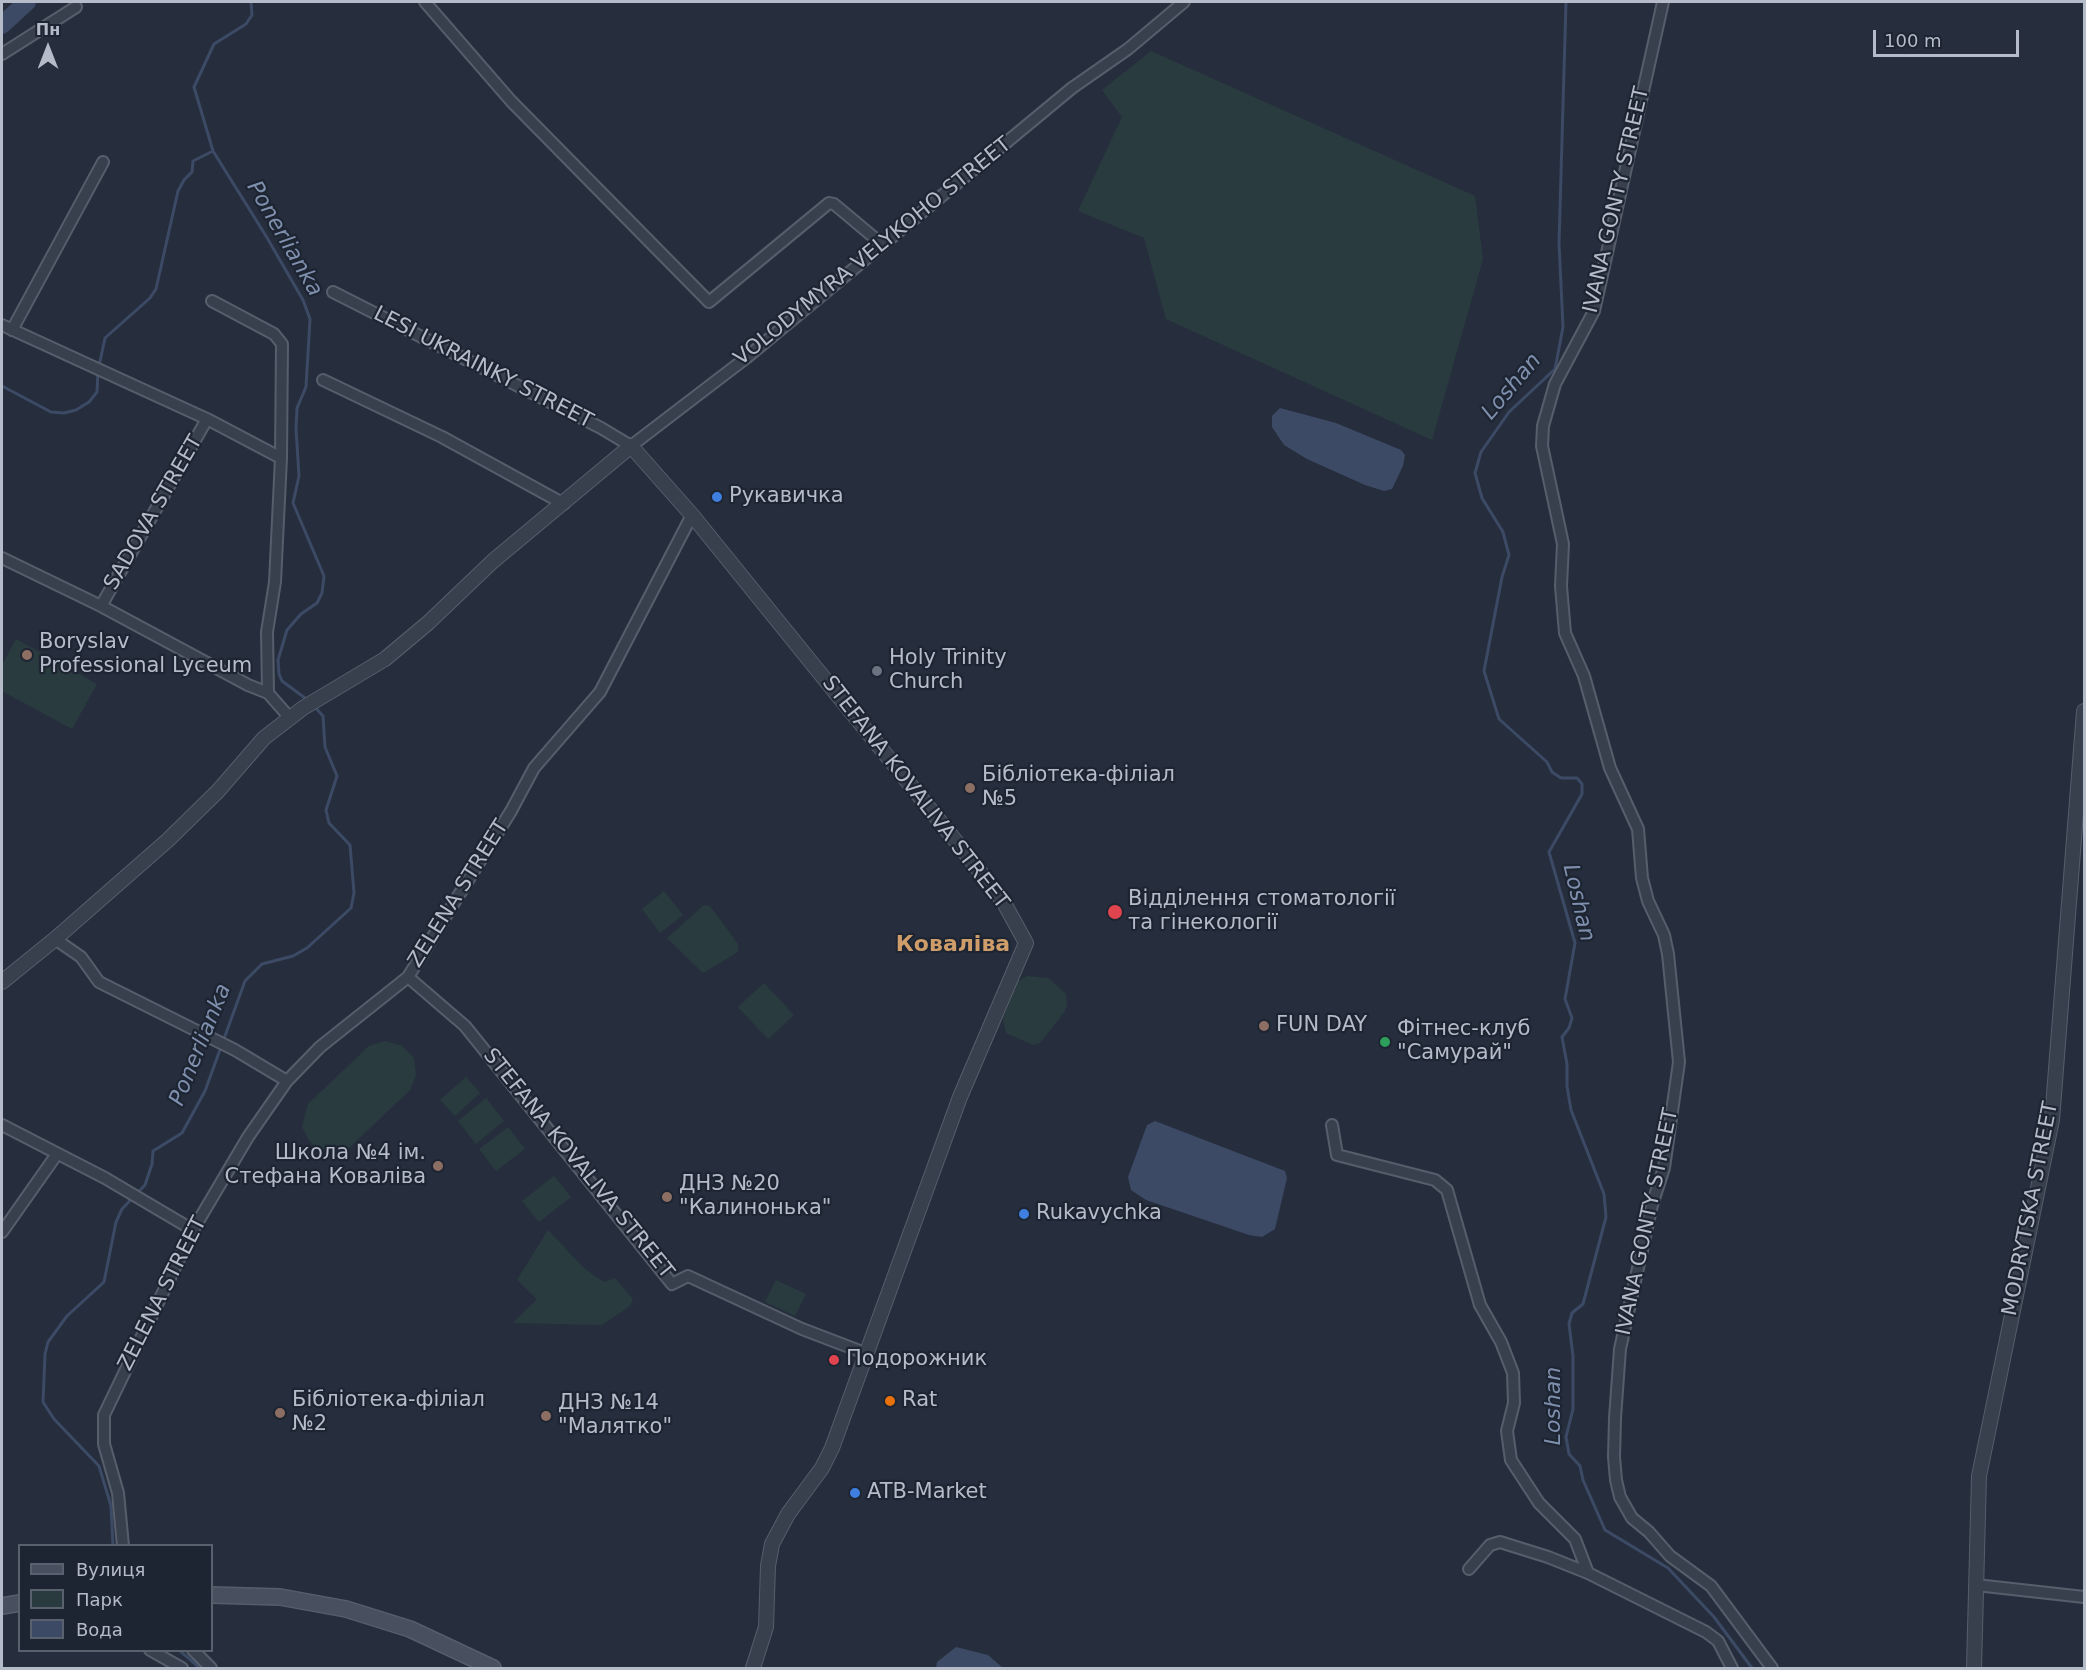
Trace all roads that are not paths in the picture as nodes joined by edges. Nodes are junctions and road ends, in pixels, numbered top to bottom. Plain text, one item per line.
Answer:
1 (426, 2) edge
2 (1184, 2) edge
3 (1663, 2) edge
4 (76, 7) dead end
5 (2, 54) edge
6 (103, 162) dead end
7 (883, 245) junction
8 (333, 292) dead end
9 (212, 301) dead end
10 (2, 325) edge
11 (12, 330) junction
12 (323, 380) dead end
13 (207, 418) junction
14 (632, 446) junction
15 (282, 458) junction
16 (564, 504) junction
17 (692, 515) junction
18 (2, 558) edge
19 (101, 606) junction
20 (268, 693) junction
21 (2085, 711) edge
22 (290, 718) junction
23 (56, 939) junction
24 (408, 977) junction
25 (2, 982) edge
26 (287, 1081) junction
27 (2, 1125) edge
28 (1332, 1125) dead end
29 (57, 1154) junction
30 (193, 1230) junction
31 (2, 1232) edge
32 (866, 1353) junction
33 (123, 1544) edge
34 (1469, 1569) dead end
35 (1588, 1573) junction
36 (1976, 1586) junction
37 (213, 1595) edge
38 (2085, 1598) edge
39 (18, 1603) edge
40 (2, 1606) edge
41 (154, 1652) edge
42 (195, 1652) edge
43 (182, 1668) edge
44 (211, 1668) edge
45 (493, 1668) edge
46 (753, 1668) edge
47 (1732, 1668) edge
48 (1772, 1668) edge
49 (1974, 1668) edge

1 - 7 street
2 - 7 street, VOLODYMYRA VELYKOHO STREET
3 - 48 street, IVANA GONTY STREET
4 - 5 street
6 - 11 street
7 - 14 street, VOLODYMYRA VELYKOHO STREET
8 - 14 street, LESI UKRAINKY STREET
9 - 15 street
10 - 11 street
11 - 13 street
12 - 16 street
13 - 15 street
13 - 19 street, SADOVA STREET
14 - 16 street, VOLODYMYRA VELYKOHO STREET
14 - 17 street, STEFANA KOVALIVA STREET
15 - 20 street
16 - 22 street, VOLODYMYRA VELYKOHO STREET
17 - 24 street, ZELENA STREET
17 - 32 street, STEFANA KOVALIVA STREET
18 - 19 street
19 - 20 street
20 - 22 street
21 - 36 street, MODRYTSKA STREET
22 - 23 street, VOLODYMYRA VELYKOHO STREET
23 - 25 street, VOLODYMYRA VELYKOHO STREET
23 - 26 street
24 - 26 street, ZELENA STREET
24 - 32 street, STEFANA KOVALIVA STREET
26 - 30 street, ZELENA STREET
27 - 29 street
28 - 35 street
29 - 30 street
29 - 31 street
30 - 33 street, ZELENA STREET
32 - 46 street, STEFANA KOVALIVA STREET
34 - 35 street
35 - 47 street
36 - 38 street
36 - 49 street, MODRYTSKA STREET
37 - 45 main road
39 - 40 main road
41 - 43 street
42 - 44 street

